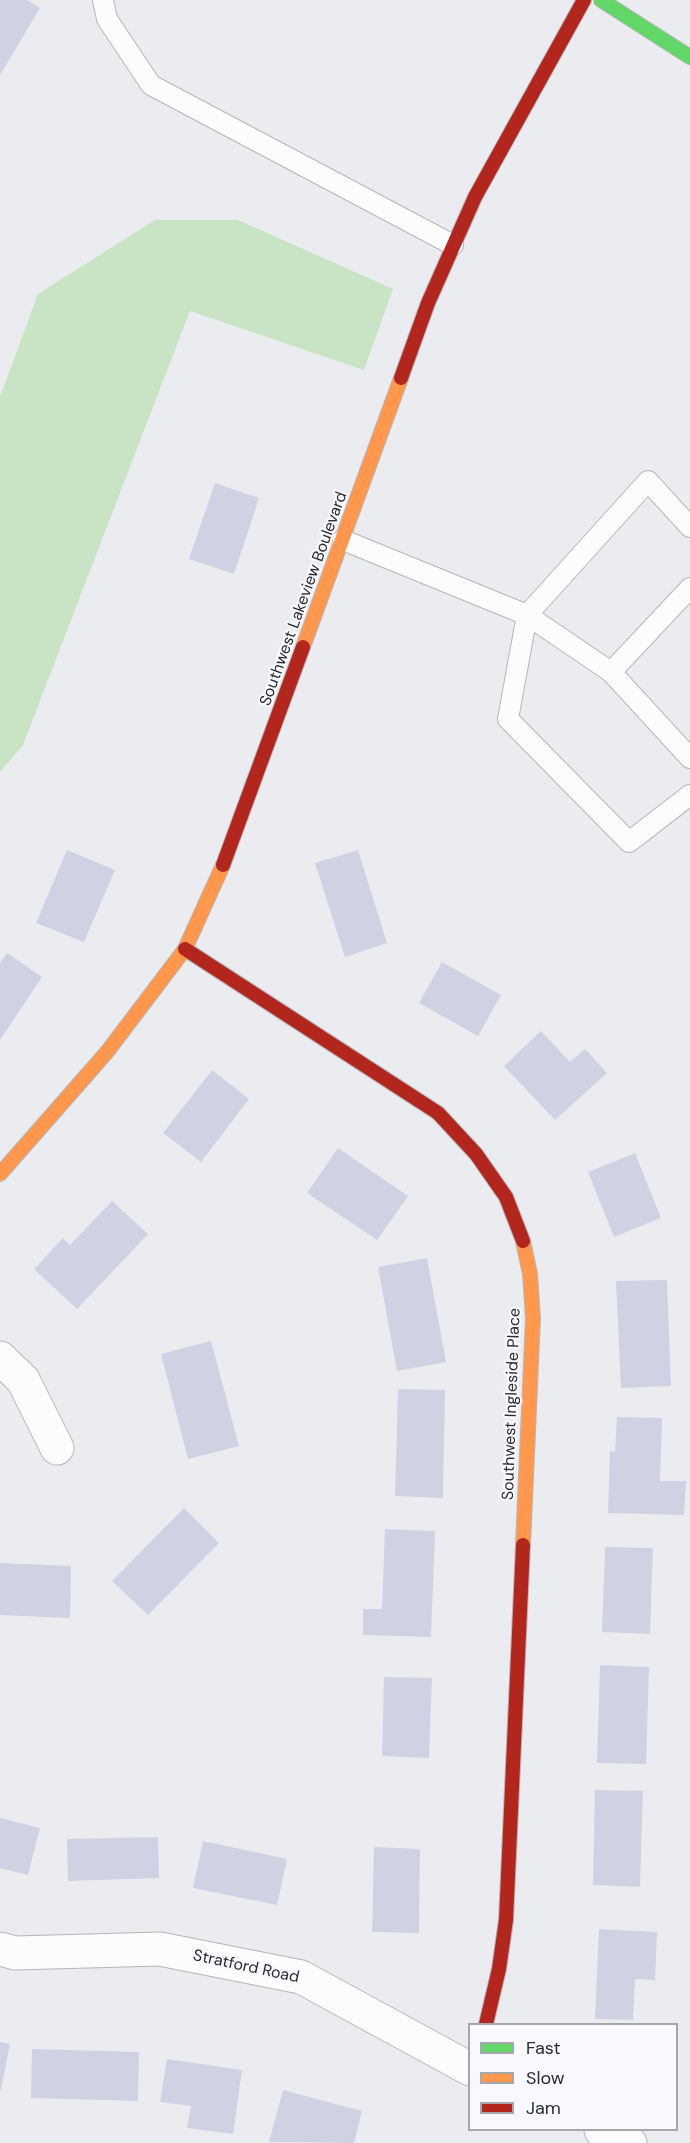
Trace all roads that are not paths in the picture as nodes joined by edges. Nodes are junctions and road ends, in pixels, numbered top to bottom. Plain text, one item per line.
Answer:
1 (103, 0) edge
2 (584, 0) edge
3 (601, 0) edge
4 (690, 57) edge
5 (453, 245) junction
6 (690, 527) edge
7 (343, 540) junction
8 (690, 588) edge
9 (527, 615) junction
10 (610, 672) junction
11 (690, 758) edge
12 (690, 795) edge
13 (185, 949) junction
14 (0, 1174) edge
15 (0, 1358) edge
16 (57, 1448) dead end
17 (0, 1949) edge
18 (486, 2023) edge
19 (468, 2068) edge
20 (603, 2131) edge
21 (630, 2143) edge

1 - 5 lane
2 - 5 street, Southwest Lakeview Boulevard
3 - 4 street
5 - 7 street, Southwest Lakeview Boulevard
6 - 9 lane
7 - 9 lane
7 - 13 street, Southwest Lakeview Boulevard
8 - 10 lane
9 - 10 lane
9 - 12 lane
10 - 11 lane
13 - 14 street, Southwest Lakeview Boulevard
13 - 18 street, Southwest Ingleside Place
15 - 16 street
17 - 19 street, Stratford Road
20 - 21 street

